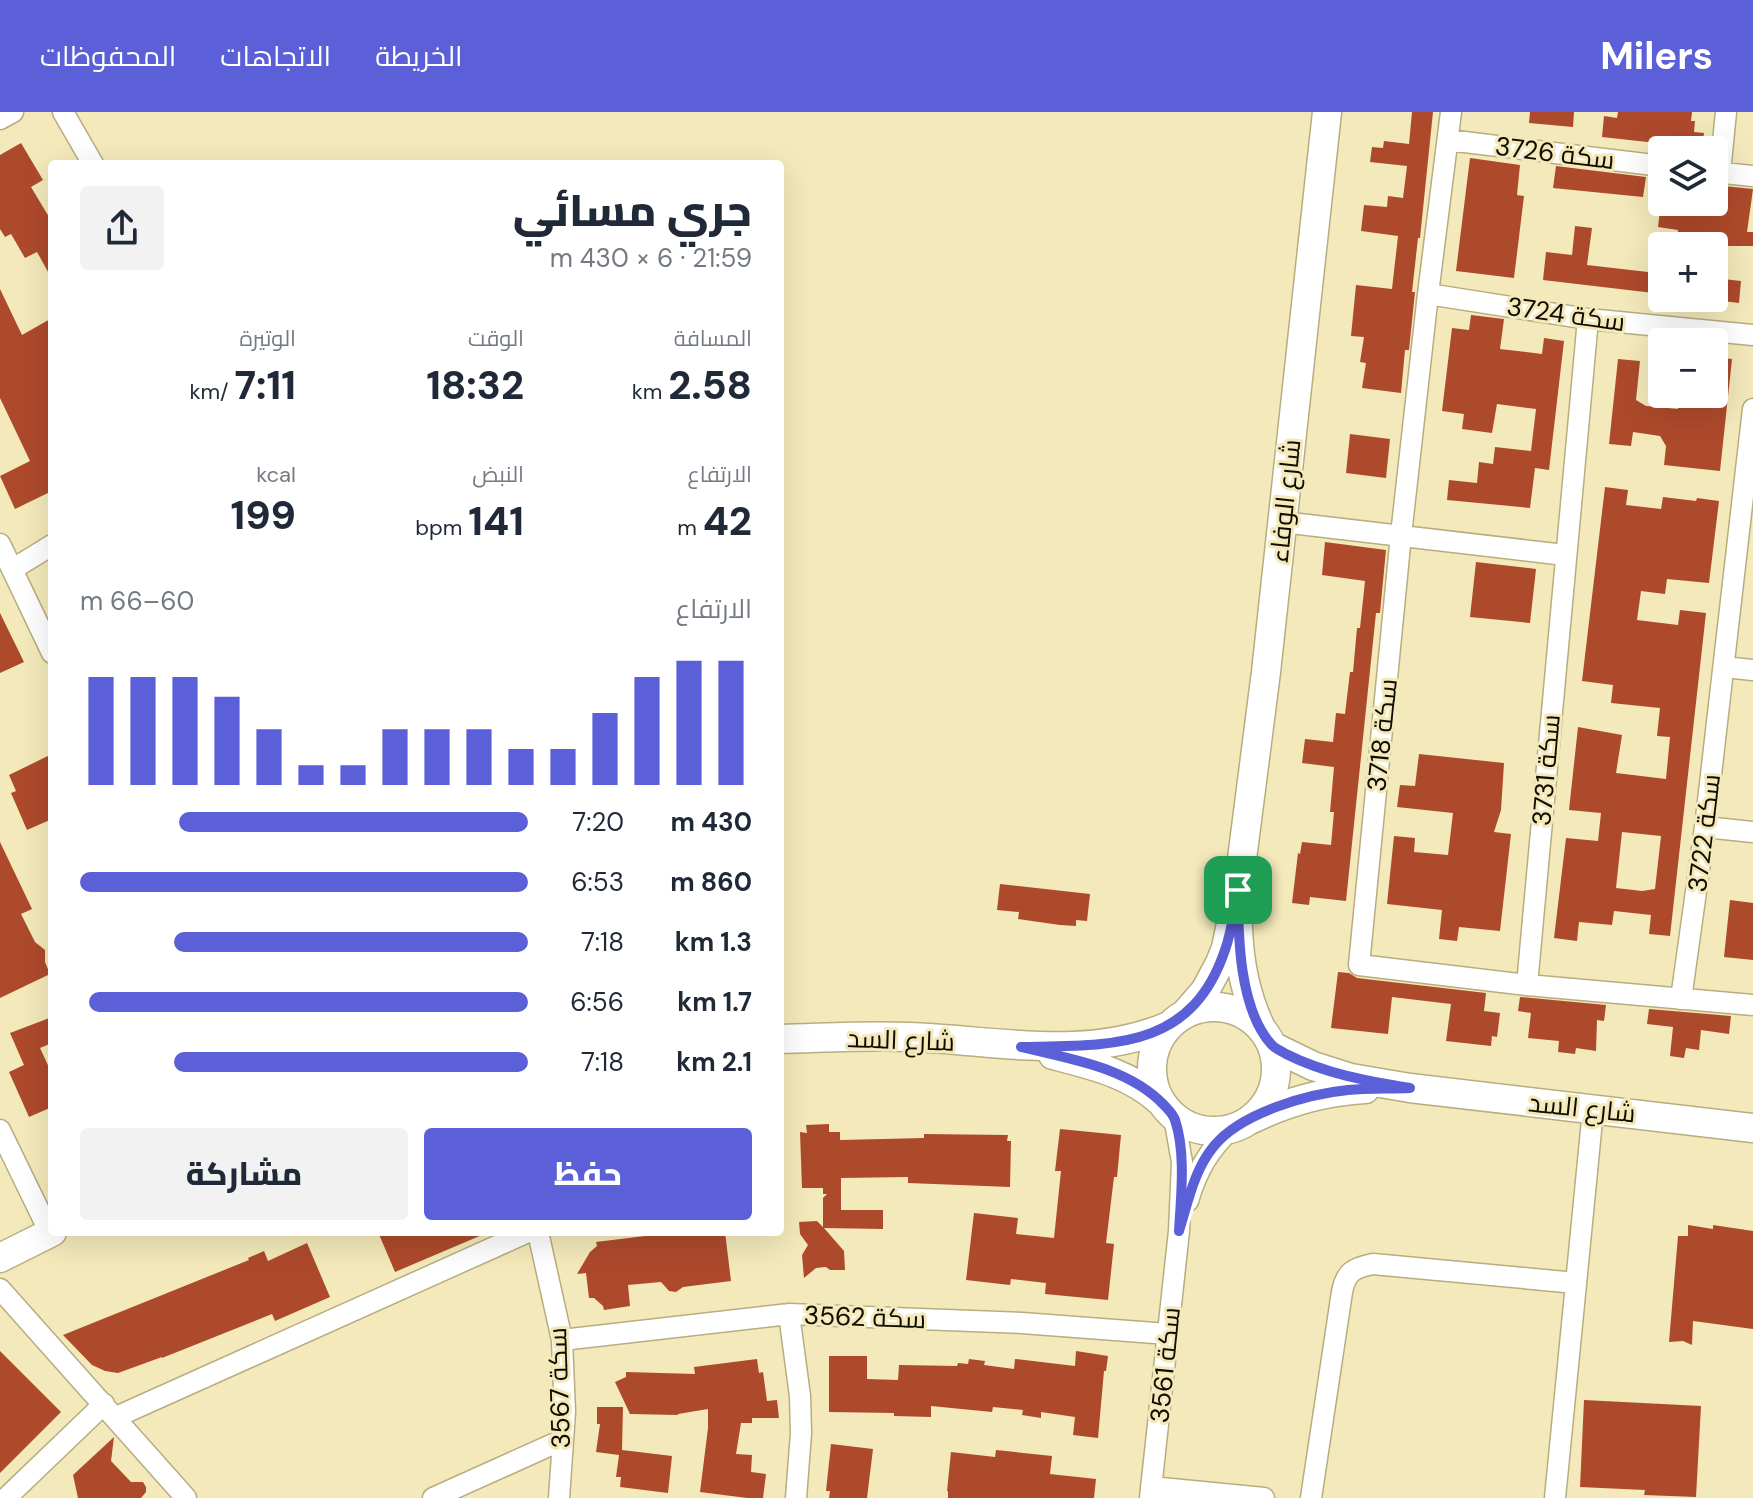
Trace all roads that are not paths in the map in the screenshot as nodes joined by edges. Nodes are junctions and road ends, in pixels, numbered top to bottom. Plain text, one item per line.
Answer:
1 (13, 112) edge
2 (63, 112) edge
3 (1327, 112) edge
4 (1451, 112) edge
5 (1726, 112) edge
6 (0, 119) edge
7 (1722, 136) edge
8 (1448, 140) junction
9 (91, 160) edge
10 (1648, 164) edge
11 (1728, 173) edge
12 (1753, 176) edge
13 (1428, 294) junction
14 (1588, 319) junction
15 (1753, 335) edge
16 (1753, 409) edge
17 (1282, 522) junction
18 (1401, 535) junction
19 (0, 544) edge
20 (48, 547) edge
21 (1565, 555) junction
22 (13, 569) junction
23 (48, 644) edge
24 (1724, 667) junction
25 (1753, 670) edge
26 (1705, 827) junction
27 (1753, 832) edge
28 (1238, 890) junction
29 (1527, 985) junction
30 (1681, 999) junction
31 (1753, 1005) edge
32 (1177, 1020) junction
33 (1266, 1037) junction
34 (784, 1039) edge
35 (1021, 1047) junction
36 (1410, 1088) junction
37 (1168, 1109) junction
38 (1593, 1110) junction
39 (1241, 1124) junction
40 (1753, 1128) edge
41 (0, 1130) edge
42 (48, 1226) edge
43 (1179, 1231) junction
44 (48, 1234) edge
45 (519, 1236) edge
46 (539, 1236) edge
47 (0, 1258) edge
48 (1576, 1283) junction
49 (0, 1289) edge
50 (789, 1314) junction
51 (1168, 1334) junction
52 (562, 1340) junction
53 (110, 1410) junction
54 (562, 1440) junction
55 (1150, 1493) edge
56 (6, 1498) edge
57 (186, 1498) edge
58 (433, 1498) edge
59 (559, 1498) edge
60 (796, 1498) edge
61 (1264, 1498) edge
62 (1311, 1498) edge
63 (1555, 1498) edge

1 - 6 street
2 - 9 street
3 - 17 street, شارع الوفاء
4 - 8 street, سكة 3718
5 - 7 street
8 - 10 street, سكة 3726
8 - 13 street, سكة 3718
11 - 12 street
13 - 14 street, سكة 3724
13 - 18 street, سكة 3718
14 - 15 street, سكة 3724
14 - 21 street, سكة 3731
16 - 24 street, سكة 3722
17 - 18 street
17 - 28 street, شارع الوفاء
18 - 21 street
18 - 29 street, سكة 3718
19 - 22 street
20 - 22 street
21 - 29 street, سكة 3731
22 - 23 street
24 - 25 street
24 - 26 street, سكة 3722
26 - 27 street
26 - 30 street, سكة 3722
28 - 32 street, شارع الوفاء
28 - 33 street, شارع الوفاء
29 - 30 street, سكة 3718
30 - 31 street, سكة 3718
32 - 33 street
32 - 35 street, شارع السد
32 - 37 street
33 - 36 street, شارع السد
33 - 39 street
34 - 35 street, شارع السد
35 - 37 street, شارع السد
36 - 38 street, شارع السد
36 - 39 street, شارع السد
37 - 39 street
37 - 43 street, سكة 3561
38 - 40 street, شارع السد
38 - 48 street
39 - 43 street, سكة 3561
41 - 42 street
43 - 51 street, سكة 3561
44 - 47 street
45 - 53 street
46 - 52 street, سكة 3567
48 - 62 street
48 - 63 street
49 - 53 street
50 - 51 street, سكة 3562
50 - 52 street, سكة 3562
50 - 60 street
51 - 55 street, سكة 3561
52 - 54 street, سكة 3567
53 - 56 street
53 - 57 street
54 - 58 street
54 - 59 street, سكة 3567
55 - 61 street

